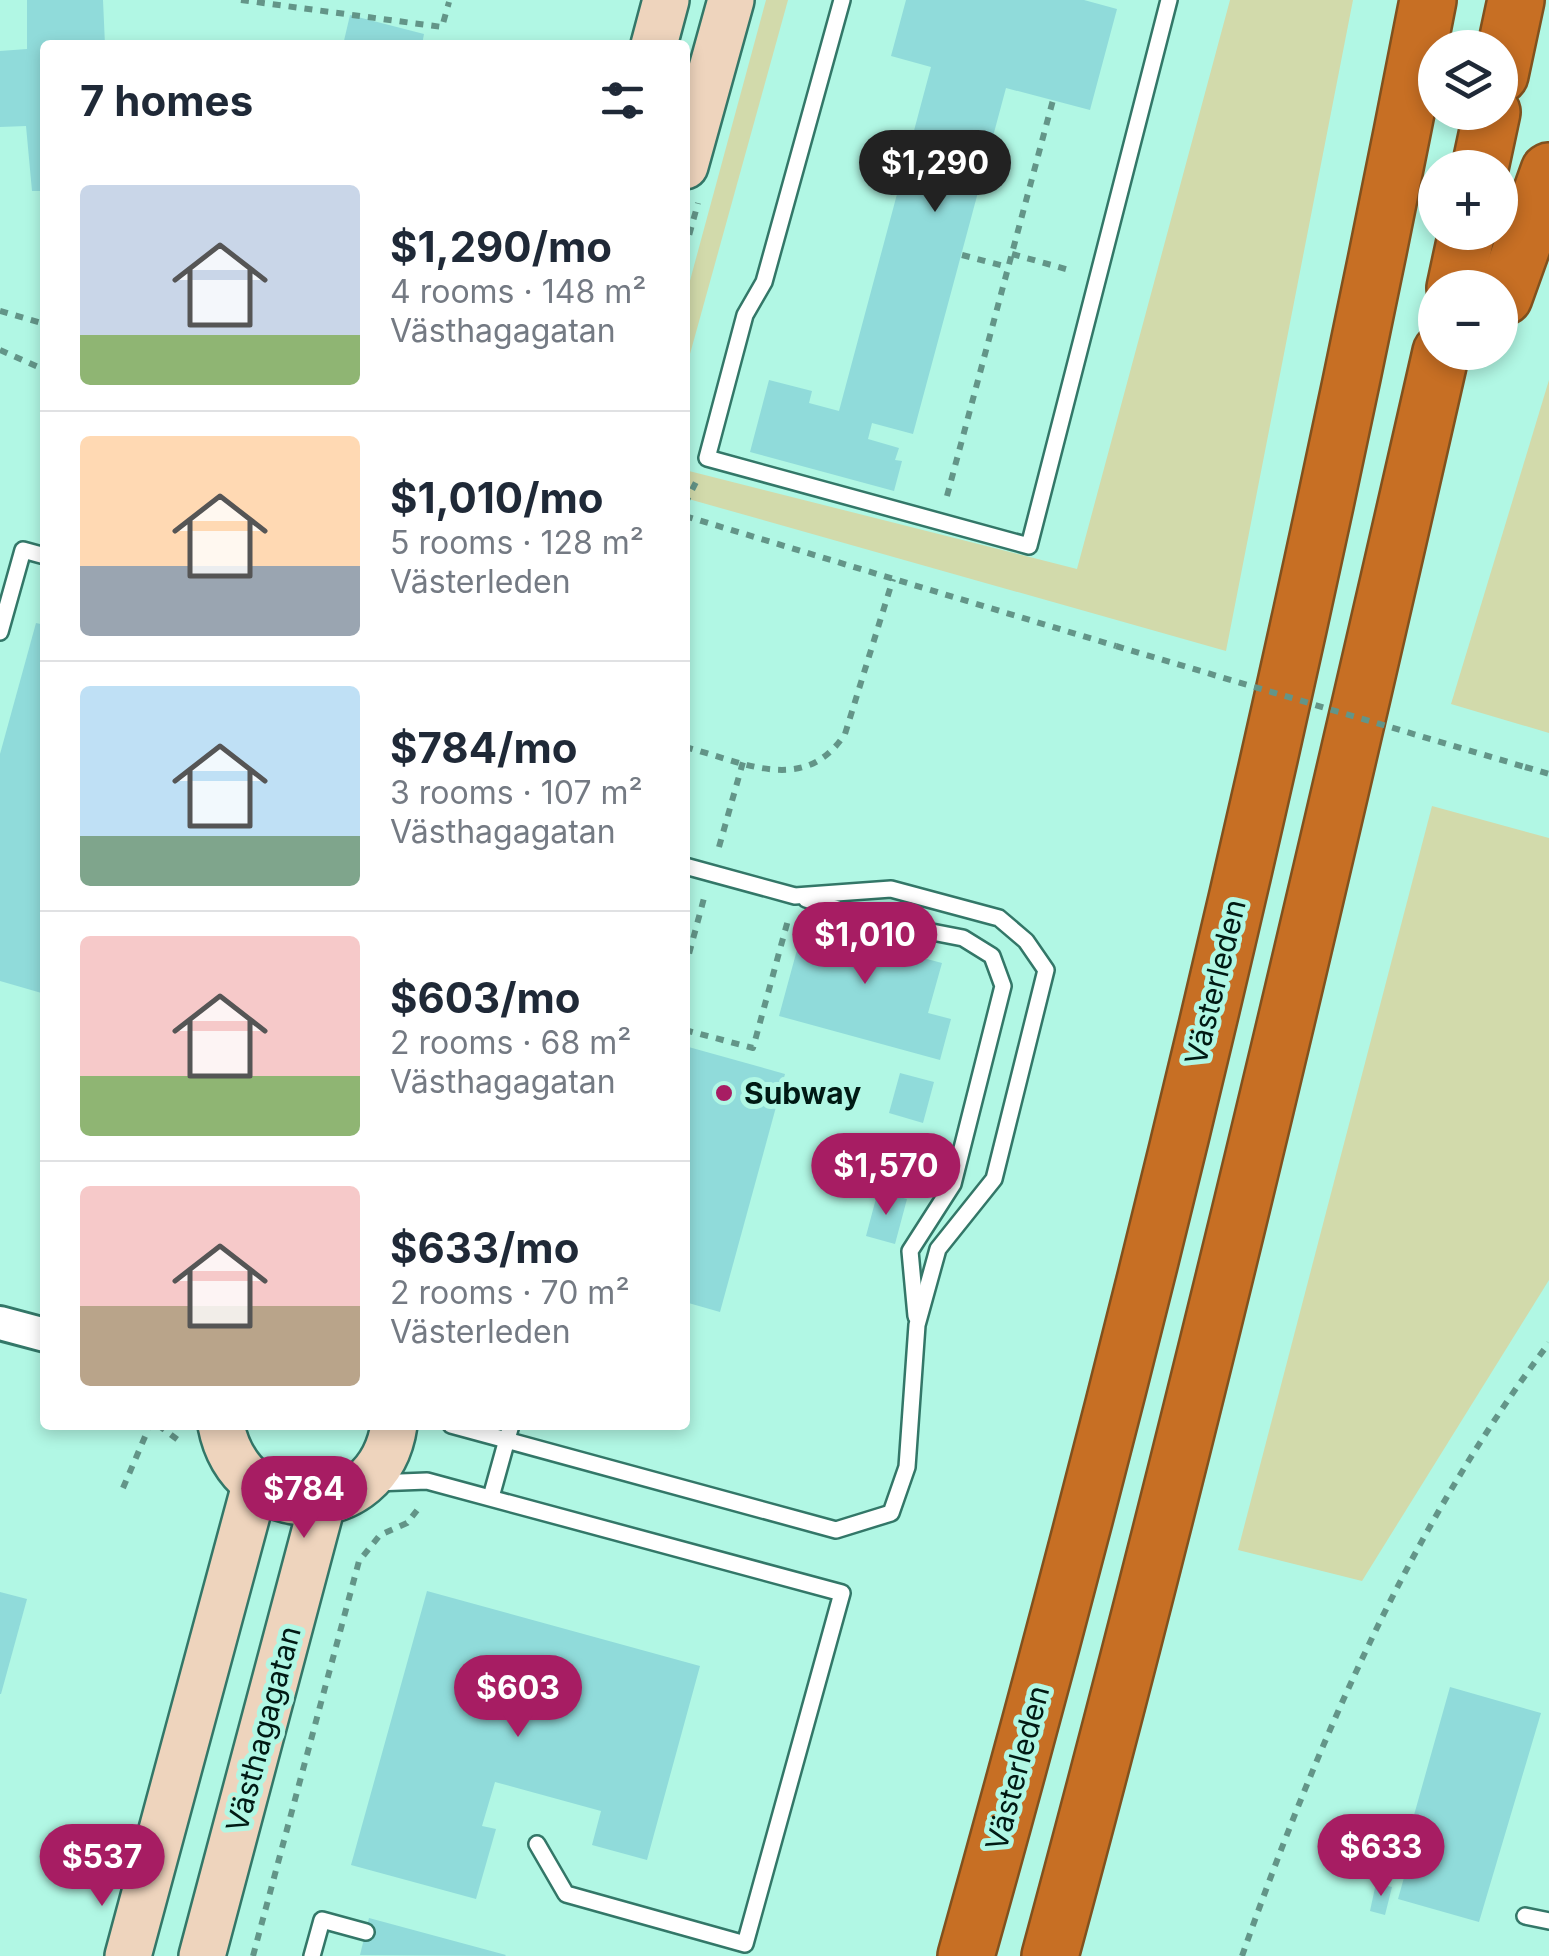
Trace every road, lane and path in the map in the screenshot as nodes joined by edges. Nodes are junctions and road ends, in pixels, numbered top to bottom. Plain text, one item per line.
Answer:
1 (242, 0) edge
2 (666, 0) edge
3 (731, 0) edge
4 (842, 0) edge
5 (1169, 0) edge
6 (1428, 0) edge
7 (1516, 0) edge
8 (449, 2) edge
9 (1510, 30) edge
10 (655, 40) edge
11 (1053, 100) dead end
12 (690, 148) edge
13 (1549, 172) edge
14 (1012, 254) junction
15 (962, 255) dead end
16 (1008, 267) junction
17 (1514, 270) edge
18 (1098, 277) junction
19 (0, 311) edge
20 (40, 323) edge
21 (0, 350) edge
22 (40, 368) edge
23 (1437, 370) edge
24 (690, 518) edge
25 (940, 522) junction
26 (40, 555) edge
27 (892, 579) junction
28 (0, 632) edge
29 (690, 748) edge
30 (1549, 774) edge
31 (690, 867) edge
32 (795, 896) junction
33 (690, 1031) edge
34 (0, 1323) edge
35 (916, 1325) junction
36 (40, 1334) edge
37 (1549, 1343) edge
38 (148, 1430) edge
39 (392, 1430) edge
40 (214, 1433) edge
41 (509, 1433) edge
42 (427, 1481) junction
43 (256, 1486) junction
44 (124, 1488) dead end
45 (342, 1493) junction
46 (491, 1497) junction
47 (537, 1844) dead end
48 (1525, 1916) dead end
49 (1549, 1921) edge
50 (366, 1932) dead end
51 (128, 1956) edge
52 (202, 1956) edge
53 (253, 1956) edge
54 (312, 1956) edge
55 (966, 1956) edge
56 (1050, 1956) edge
57 (1242, 1956) edge

1 - 8 path
2 - 10 main road
3 - 12 main road
4 - 25 lane
5 - 18 lane
6 - 55 highway, Västerleden
7 - 9 highway
11 - 14 path
13 - 17 highway
14 - 16 path
14 - 18 path
15 - 16 path
16 - 25 path
18 - 25 lane
19 - 20 path
21 - 22 path
23 - 56 highway
24 - 27 path
26 - 28 lane
27 - 29 path
27 - 30 path, bridge
31 - 32 lane
32 - 33 path
32 - 35 lane
32 - 35 lane
34 - 36 street
35 - 41 lane
37 - 57 path
38 - 44 path
39 - 45 main road, Västhagagatan
40 - 43 main road
41 - 46 lane
42 - 45 lane
42 - 46 lane
42 - 53 path
43 - 45 main road
43 - 51 main road
45 - 52 main road, Västhagagatan
46 - 47 lane
48 - 49 lane
50 - 54 lane

